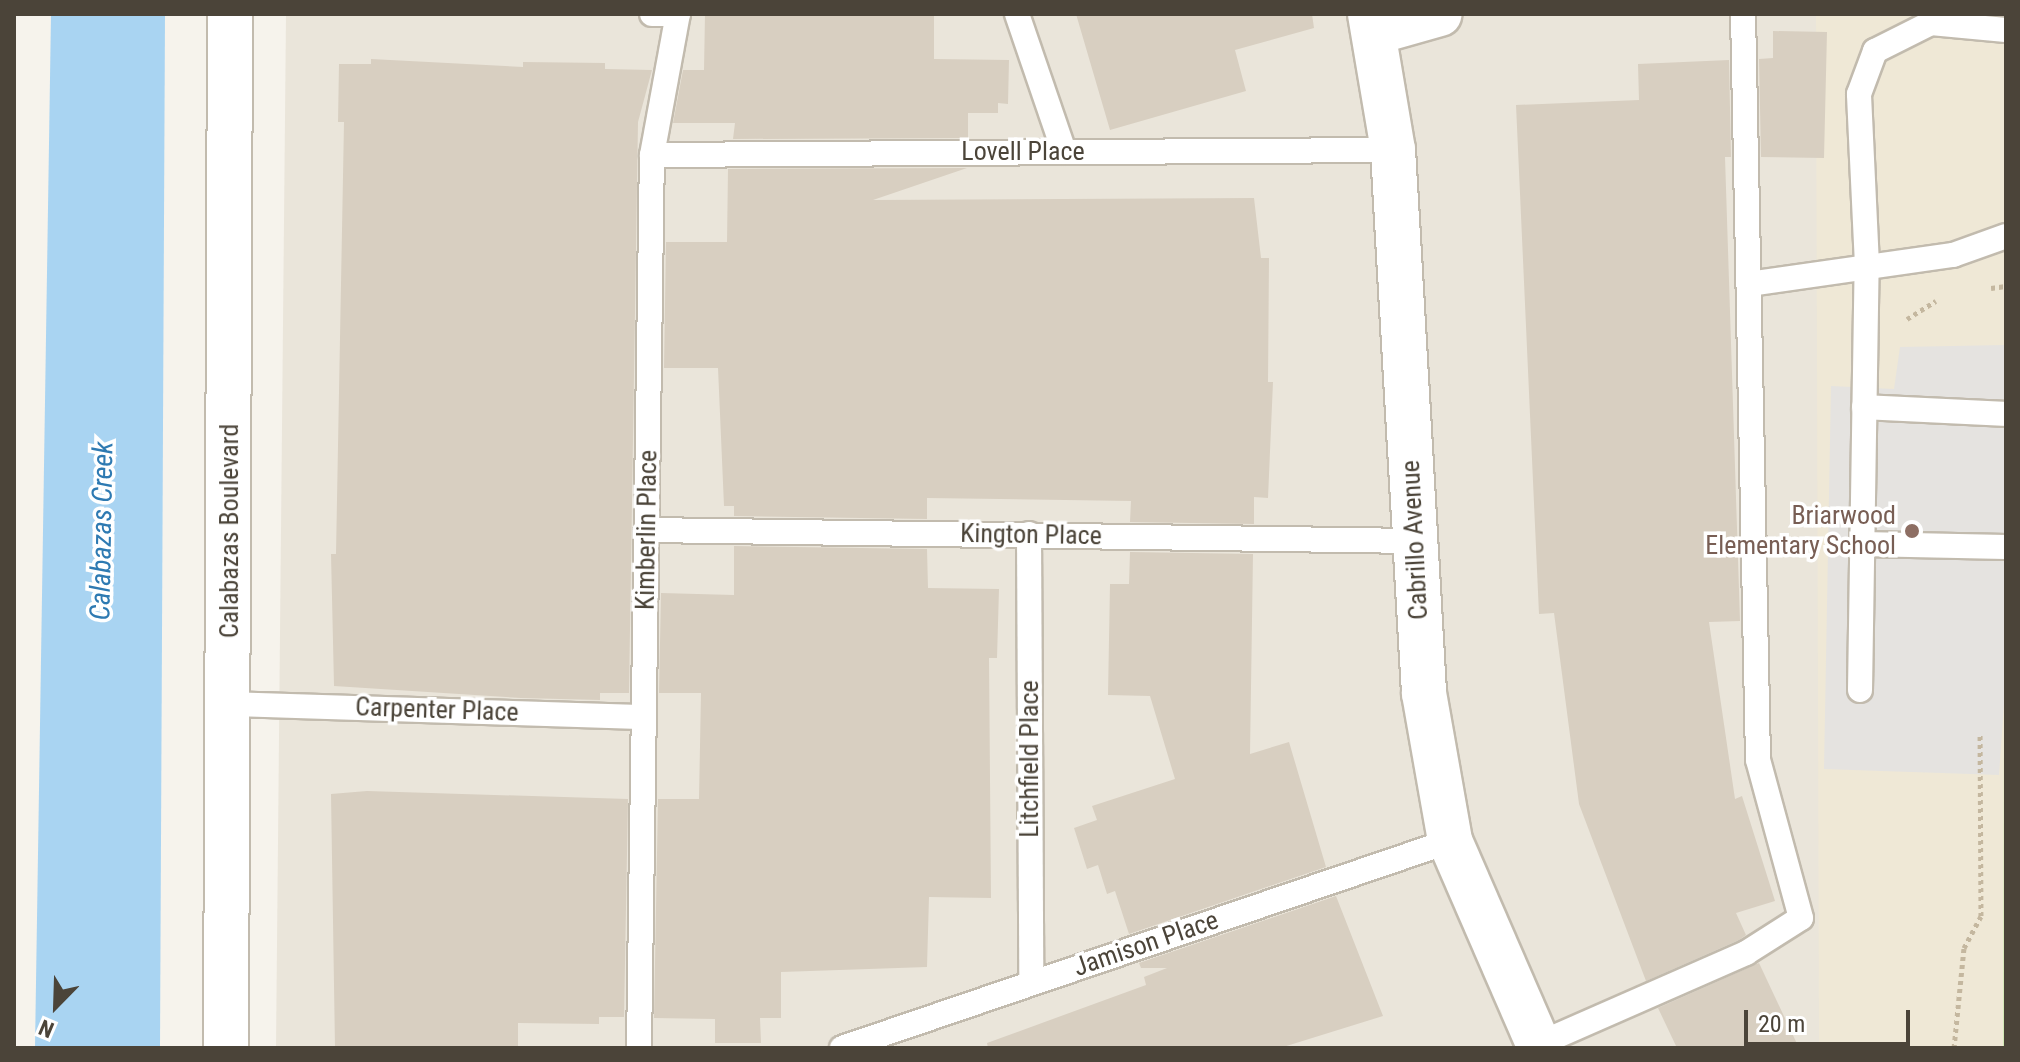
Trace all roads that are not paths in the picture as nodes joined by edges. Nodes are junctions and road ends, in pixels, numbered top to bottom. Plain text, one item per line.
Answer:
1 (230, 14) edge
2 (652, 14) edge
3 (678, 14) edge
4 (1017, 14) edge
5 (1440, 14) edge
6 (1743, 14) edge
7 (1909, 22) edge
8 (1373, 23) edge
9 (2006, 30) edge
10 (1393, 150) junction
11 (1064, 151) junction
12 (652, 155) junction
13 (2006, 236) edge
14 (1867, 265) junction
15 (1749, 284) junction
16 (1864, 407) junction
17 (2006, 414) edge
18 (647, 530) junction
19 (1029, 534) junction
20 (1415, 541) junction
21 (1862, 544) junction
22 (2006, 547) edge
23 (1860, 690) dead end
24 (230, 704) junction
25 (644, 717) junction
26 (1450, 841) junction
27 (1031, 983) junction
28 (1539, 1046) edge
29 (226, 1048) edge
30 (639, 1048) edge
31 (842, 1048) edge

1 - 24 street, Calabazas Boulevard
2 - 3 lane
3 - 12 lane, Kimberlin Place
4 - 11 lane
5 - 8 street
6 - 15 lane
7 - 9 lane
7 - 14 lane
8 - 10 street, Cabrillo Avenue
10 - 11 lane, Lovell Place
10 - 20 street, Cabrillo Avenue
11 - 12 lane, Lovell Place
12 - 18 lane, Kimberlin Place
13 - 14 lane
14 - 15 lane
14 - 16 lane
15 - 28 lane
16 - 17 lane
16 - 21 lane
18 - 19 lane, Kington Place
18 - 25 lane, Kimberlin Place
19 - 20 lane, Kington Place
19 - 27 lane, Litchfield Place
20 - 26 street, Cabrillo Avenue
21 - 22 lane
21 - 23 lane
24 - 25 lane, Carpenter Place
24 - 29 street, Calabazas Boulevard
25 - 30 lane, Kimberlin Place
26 - 27 lane, Jamison Place
26 - 28 street, Cabrillo Avenue
27 - 31 lane, Jamison Place

